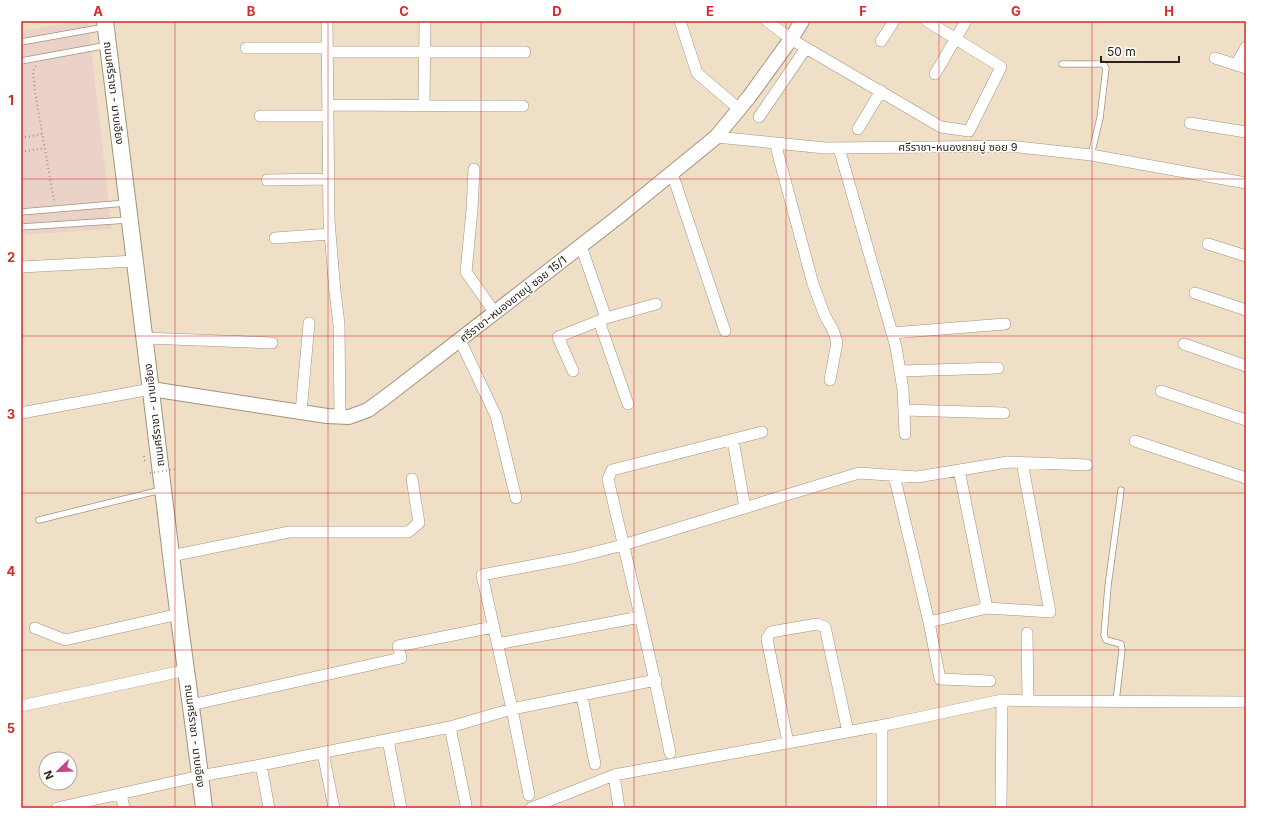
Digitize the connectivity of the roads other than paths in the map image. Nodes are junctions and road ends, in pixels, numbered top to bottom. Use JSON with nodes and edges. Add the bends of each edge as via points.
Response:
{"nodes":[{"id":1,"x":327,"y":21,"type":"edge"},
{"id":2,"x":425,"y":21,"type":"edge"},
{"id":3,"x":680,"y":21,"type":"edge"},
{"id":4,"x":767,"y":21,"type":"edge"},
{"id":5,"x":802,"y":21,"type":"edge"},
{"id":6,"x":894,"y":21,"type":"edge"},
{"id":7,"x":928,"y":21,"type":"edge"},
{"id":8,"x":966,"y":21,"type":"edge"},
{"id":9,"x":105,"y":24,"type":"edge"},
{"id":10,"x":956,"y":38,"type":"junction"},
{"id":11,"x":791,"y":39,"type":"junction"},
{"id":12,"x":881,"y":41,"type":"dead end"},
{"id":13,"x":21,"y":42,"type":"edge"},
{"id":14,"x":108,"y":45,"type":"junction"},
{"id":15,"x":1246,"y":47,"type":"edge"},
{"id":16,"x":246,"y":48,"type":"dead end"},
{"id":17,"x":806,"y":48,"type":"junction"},
{"id":18,"x":327,"y":50,"type":"junction"},
{"id":19,"x":424,"y":51,"type":"junction"},
{"id":20,"x":525,"y":52,"type":"dead end"},
{"id":21,"x":1215,"y":58,"type":"dead end"},
{"id":22,"x":21,"y":60,"type":"edge"},
{"id":23,"x":1062,"y":64,"type":"dead end"},
{"id":24,"x":1241,"y":66,"type":"edge"},
{"id":25,"x":935,"y":74,"type":"dead end"},
{"id":26,"x":881,"y":91,"type":"junction"},
{"id":27,"x":424,"y":105,"type":"junction"},
{"id":28,"x":523,"y":106,"type":"dead end"},
{"id":29,"x":739,"y":109,"type":"junction"},
{"id":30,"x":328,"y":111,"type":"junction"},
{"id":31,"x":260,"y":116,"type":"dead end"},
{"id":32,"x":759,"y":117,"type":"dead end"},
{"id":33,"x":1190,"y":123,"type":"dead end"},
{"id":34,"x":858,"y":128,"type":"dead end"},
{"id":35,"x":1246,"y":132,"type":"edge"},
{"id":36,"x":716,"y":137,"type":"junction"},
{"id":37,"x":776,"y":143,"type":"junction"},
{"id":38,"x":839,"y":148,"type":"junction"},
{"id":39,"x":1091,"y":155,"type":"junction"},
{"id":40,"x":474,"y":169,"type":"dead end"},
{"id":41,"x":672,"y":173,"type":"junction"},
{"id":42,"x":329,"y":179,"type":"junction"},
{"id":43,"x":267,"y":180,"type":"dead end"},
{"id":44,"x":1246,"y":183,"type":"edge"},
{"id":45,"x":128,"y":203,"type":"junction"},
{"id":46,"x":21,"y":212,"type":"edge"},
{"id":47,"x":130,"y":220,"type":"junction"},
{"id":48,"x":21,"y":227,"type":"edge"},
{"id":49,"x":330,"y":234,"type":"junction"},
{"id":50,"x":275,"y":238,"type":"dead end"},
{"id":51,"x":1208,"y":244,"type":"dead end"},
{"id":52,"x":581,"y":246,"type":"junction"},
{"id":53,"x":1246,"y":256,"type":"edge"},
{"id":54,"x":135,"y":261,"type":"junction"},
{"id":55,"x":21,"y":267,"type":"edge"},
{"id":56,"x":1195,"y":293,"type":"dead end"},
{"id":57,"x":656,"y":304,"type":"dead end"},
{"id":58,"x":1246,"y":310,"type":"edge"},
{"id":59,"x":495,"y":313,"type":"junction"},
{"id":60,"x":602,"y":320,"type":"junction"},
{"id":61,"x":309,"y":323,"type":"dead end"},
{"id":62,"x":1005,"y":324,"type":"dead end"},
{"id":63,"x":725,"y":331,"type":"dead end"},
{"id":64,"x":892,"y":333,"type":"junction"},
{"id":65,"x":145,"y":338,"type":"junction"},
{"id":66,"x":460,"y":340,"type":"junction"},
{"id":67,"x":272,"y":343,"type":"dead end"},
{"id":68,"x":1184,"y":344,"type":"dead end"},
{"id":69,"x":1246,"y":366,"type":"edge"},
{"id":70,"x":998,"y":368,"type":"dead end"},
{"id":71,"x":573,"y":371,"type":"dead end"},
{"id":72,"x":900,"y":371,"type":"junction"},
{"id":73,"x":830,"y":380,"type":"dead end"},
{"id":74,"x":151,"y":389,"type":"junction"},
{"id":75,"x":1161,"y":391,"type":"dead end"},
{"id":76,"x":628,"y":404,"type":"dead end"},
{"id":77,"x":904,"y":410,"type":"junction"},
{"id":78,"x":301,"y":412,"type":"junction"},
{"id":79,"x":21,"y":413,"type":"edge"},
{"id":80,"x":1004,"y":413,"type":"dead end"},
{"id":81,"x":340,"y":417,"type":"junction"},
{"id":82,"x":1246,"y":420,"type":"edge"},
{"id":83,"x":762,"y":432,"type":"dead end"},
{"id":84,"x":905,"y":434,"type":"dead end"},
{"id":85,"x":733,"y":440,"type":"junction"},
{"id":86,"x":1135,"y":441,"type":"dead end"},
{"id":87,"x":1022,"y":462,"type":"junction"},
{"id":88,"x":1087,"y":465,"type":"dead end"},
{"id":89,"x":959,"y":470,"type":"junction"},
{"id":90,"x":894,"y":475,"type":"junction"},
{"id":91,"x":1246,"y":478,"type":"edge"},
{"id":92,"x":412,"y":479,"type":"dead end"},
{"id":93,"x":163,"y":490,"type":"junction"},
{"id":94,"x":1121,"y":490,"type":"dead end"},
{"id":95,"x":516,"y":498,"type":"dead end"},
{"id":96,"x":745,"y":508,"type":"junction"},
{"id":97,"x":39,"y":520,"type":"dead end"},
{"id":98,"x":623,"y":545,"type":"junction"},
{"id":99,"x":171,"y":556,"type":"junction"},
{"id":100,"x":986,"y":608,"type":"junction"},
{"id":101,"x":179,"y":614,"type":"junction"},
{"id":102,"x":640,"y":617,"type":"junction"},
{"id":103,"x":929,"y":622,"type":"junction"},
{"id":104,"x":493,"y":627,"type":"junction"},
{"id":105,"x":35,"y":628,"type":"dead end"},
{"id":106,"x":1027,"y":633,"type":"dead end"},
{"id":107,"x":497,"y":644,"type":"junction"},
{"id":108,"x":187,"y":670,"type":"junction"},
{"id":109,"x":656,"y":680,"type":"junction"},
{"id":110,"x":990,"y":681,"type":"dead end"},
{"id":111,"x":582,"y":696,"type":"junction"},
{"id":112,"x":1002,"y":700,"type":"junction"},
{"id":113,"x":1028,"y":701,"type":"junction"},
{"id":114,"x":1116,"y":702,"type":"junction"},
{"id":115,"x":1246,"y":702,"type":"edge"},
{"id":116,"x":191,"y":705,"type":"junction"},
{"id":117,"x":21,"y":706,"type":"edge"},
{"id":118,"x":512,"y":709,"type":"junction"},
{"id":119,"x":882,"y":726,"type":"junction"},
{"id":120,"x":450,"y":727,"type":"junction"},
{"id":121,"x":848,"y":732,"type":"junction"},
{"id":122,"x":388,"y":740,"type":"junction"},
{"id":123,"x":788,"y":743,"type":"junction"},
{"id":124,"x":323,"y":753,"type":"junction"},
{"id":125,"x":670,"y":753,"type":"dead end"},
{"id":126,"x":595,"y":764,"type":"dead end"},
{"id":127,"x":261,"y":765,"type":"junction"},
{"id":128,"x":614,"y":775,"type":"junction"},
{"id":129,"x":200,"y":776,"type":"junction"},
{"id":130,"x":121,"y":794,"type":"junction"},
{"id":131,"x":529,"y":795,"type":"dead end"},
{"id":132,"x":466,"y":805,"type":"dead end"},
{"id":133,"x":57,"y":808,"type":"edge"},
{"id":134,"x":124,"y":808,"type":"edge"},
{"id":135,"x":204,"y":808,"type":"edge"},
{"id":136,"x":269,"y":808,"type":"edge"},
{"id":137,"x":334,"y":808,"type":"edge"},
{"id":138,"x":401,"y":808,"type":"edge"},
{"id":139,"x":531,"y":808,"type":"edge"},
{"id":140,"x":619,"y":808,"type":"edge"},
{"id":141,"x":882,"y":808,"type":"edge"},
{"id":142,"x":1001,"y":808,"type":"edge"}],
"edges":[{"from":1,"to":18,"type":"street"},
{"from":2,"to":19,"type":"street"},
{"from":3,"to":29,"type":"street","via":[[697,73]]},
{"from":4,"to":11,"type":"street"},
{"from":5,"to":11,"type":"street","name":"ศรีราชา-หนองยายบู่ ซอย 15/1"},
{"from":6,"to":12,"type":"street"},
{"from":7,"to":10,"type":"street"},
{"from":8,"to":10,"type":"street"},
{"from":9,"to":13,"type":"lane"},
{"from":9,"to":14,"type":"main road","name":"ถนนศรีราชา - มาบเอียง"},
{"from":10,"to":25,"type":"street"},
{"from":10,"to":26,"type":"street","via":[[1001,67],[969,131],[941,127]]},
{"from":11,"to":17,"type":"street"},
{"from":11,"to":29,"type":"street","name":"ศรีราชา-หนองยายบู่ ซอย 15/1"},
{"from":14,"to":22,"type":"lane"},
{"from":14,"to":45,"type":"main road","name":"ถนนศรีราชา - มาบเอียง"},
{"from":15,"to":24,"type":"street"},
{"from":16,"to":18,"type":"street"},
{"from":17,"to":26,"type":"street"},
{"from":17,"to":32,"type":"street"},
{"from":18,"to":19,"type":"street"},
{"from":18,"to":30,"type":"street"},
{"from":19,"to":20,"type":"street"},
{"from":19,"to":27,"type":"street"},
{"from":21,"to":24,"type":"street"},
{"from":23,"to":39,"type":"lane","via":[[1103,64],[1106,68],[1100,118]]},
{"from":26,"to":34,"type":"street"},
{"from":27,"to":28,"type":"street"},
{"from":27,"to":30,"type":"street"},
{"from":29,"to":36,"type":"street","name":"ศรีราชา-หนองยายบู่ ซอย 15/1"},
{"from":30,"to":31,"type":"street"},
{"from":30,"to":42,"type":"street"},
{"from":33,"to":35,"type":"street"},
{"from":36,"to":37,"type":"street","name":"ศรีราชา-หนองยายบู่ ซอย 9"},
{"from":36,"to":41,"type":"street","name":"ศรีราชา-หนองยายบู่ ซอย 15/1"},
{"from":37,"to":38,"type":"street","name":"ศรีราชา-หนองยายบู่ ซอย 9"},
{"from":37,"to":73,"type":"street","via":[[813,284],[837,342]]},
{"from":38,"to":39,"type":"street","name":"ศรีราชา-หนองยายบู่ ซอย 9","via":[[1010,146]]},
{"from":38,"to":64,"type":"street"},
{"from":39,"to":44,"type":"street","name":"ศรีราชา-หนองยายบู่ ซอย 9"},
{"from":40,"to":59,"type":"street","via":[[466,272]]},
{"from":41,"to":52,"type":"street","name":"ศรีราชา-หนองยายบู่ ซอย 15/1"},
{"from":41,"to":63,"type":"street"},
{"from":42,"to":43,"type":"street"},
{"from":42,"to":49,"type":"street"},
{"from":45,"to":46,"type":"lane"},
{"from":45,"to":47,"type":"main road","name":"ถนนศรีราชา - มาบเอียง"},
{"from":47,"to":48,"type":"lane"},
{"from":47,"to":54,"type":"main road","name":"ถนนศรีราชา - มาบเอียง"},
{"from":49,"to":50,"type":"street"},
{"from":49,"to":81,"type":"street","via":[[339,324]]},
{"from":51,"to":53,"type":"street"},
{"from":52,"to":59,"type":"street","name":"ศรีราชา-หนองยายบู่ ซอย 15/1"},
{"from":52,"to":60,"type":"street"},
{"from":54,"to":55,"type":"street"},
{"from":54,"to":65,"type":"main road","name":"ถนนศรีราชา - มาบเอียง"},
{"from":56,"to":58,"type":"street"},
{"from":57,"to":60,"type":"street"},
{"from":59,"to":66,"type":"street","name":"ศรีราชา-หนองยายบู่ ซอย 15/1"},
{"from":60,"to":71,"type":"street","via":[[558,337]]},
{"from":60,"to":76,"type":"street"},
{"from":61,"to":78,"type":"street"},
{"from":62,"to":64,"type":"street"},
{"from":64,"to":72,"type":"street"},
{"from":65,"to":67,"type":"street"},
{"from":65,"to":74,"type":"main road","name":"ถนนศรีราชา - มาบเอียง"},
{"from":66,"to":81,"type":"street","name":"ศรีราชา-หนองยายบู่ ซอย 15/1","via":[[368,410],[349,417]]},
{"from":66,"to":95,"type":"street","via":[[496,416]]},
{"from":68,"to":69,"type":"street"},
{"from":70,"to":72,"type":"street"},
{"from":72,"to":77,"type":"street"},
{"from":74,"to":78,"type":"street","name":"ศรีราชา-หนองยายบู่ ซอย 15/1"},
{"from":74,"to":79,"type":"street"},
{"from":74,"to":93,"type":"main road","name":"ถนนศรีราชา - มาบเอียง"},
{"from":75,"to":82,"type":"street"},
{"from":77,"to":80,"type":"street"},
{"from":77,"to":84,"type":"street"},
{"from":78,"to":81,"type":"street","name":"ศรีราชา-หนองยายบู่ ซอย 15/1"},
{"from":83,"to":85,"type":"street"},
{"from":85,"to":96,"type":"street"},
{"from":85,"to":98,"type":"street","via":[[612,470],[608,479]]},
{"from":86,"to":91,"type":"street"},
{"from":87,"to":88,"type":"street"},
{"from":87,"to":89,"type":"street"},
{"from":87,"to":100,"type":"street","via":[[1050,612]]},
{"from":89,"to":90,"type":"street","via":[[917,477]]},
{"from":89,"to":100,"type":"street"},
{"from":90,"to":96,"type":"street","via":[[859,473]]},
{"from":90,"to":103,"type":"street"},
{"from":92,"to":99,"type":"street","via":[[419,523],[408,532],[289,532]]},
{"from":93,"to":97,"type":"lane"},
{"from":93,"to":99,"type":"main road","name":"ถนนศรีราชา - มาบเอียง"},
{"from":94,"to":114,"type":"lane","via":[[1104,635],[1106,640],[1121,644]]},
{"from":96,"to":98,"type":"street"},
{"from":98,"to":102,"type":"street"},
{"from":98,"to":104,"type":"street","via":[[572,558],[482,575]]},
{"from":99,"to":101,"type":"main road","name":"ถนนศรีราชา - มาบเอียง"},
{"from":100,"to":103,"type":"street"},
{"from":101,"to":105,"type":"street","via":[[65,640]]},
{"from":101,"to":108,"type":"main road","name":"ถนนศรีราชา - มาบเอียง"},
{"from":102,"to":107,"type":"street"},
{"from":102,"to":109,"type":"street"},
{"from":103,"to":110,"type":"street","via":[[940,679]]},
{"from":104,"to":107,"type":"street"},
{"from":104,"to":116,"type":"street","via":[[398,646],[401,658]]},
{"from":106,"to":113,"type":"street"},
{"from":107,"to":118,"type":"street"},
{"from":108,"to":116,"type":"main road","name":"ถนนศรีราชา - มาบเอียง"},
{"from":108,"to":117,"type":"street"},
{"from":109,"to":111,"type":"street"},
{"from":109,"to":125,"type":"street"},
{"from":111,"to":118,"type":"street"},
{"from":111,"to":126,"type":"street"},
{"from":112,"to":113,"type":"street"},
{"from":112,"to":119,"type":"street"},
{"from":112,"to":142,"type":"street"},
{"from":113,"to":114,"type":"street"},
{"from":114,"to":115,"type":"street"},
{"from":116,"to":129,"type":"main road","name":"ถนนศรีราชา - มาบเอียง"},
{"from":118,"to":120,"type":"street"},
{"from":118,"to":131,"type":"street"},
{"from":119,"to":121,"type":"street"},
{"from":119,"to":141,"type":"street"},
{"from":120,"to":122,"type":"street"},
{"from":120,"to":132,"type":"street"},
{"from":121,"to":123,"type":"street"},
{"from":121,"to":123,"type":"street","via":[[825,627],[817,624],[771,632],[767,639]]},
{"from":122,"to":124,"type":"street"},
{"from":122,"to":138,"type":"street"},
{"from":123,"to":128,"type":"street"},
{"from":124,"to":127,"type":"street"},
{"from":124,"to":137,"type":"street"},
{"from":127,"to":129,"type":"street"},
{"from":127,"to":136,"type":"street"},
{"from":128,"to":139,"type":"street"},
{"from":128,"to":140,"type":"street"},
{"from":129,"to":130,"type":"street"},
{"from":129,"to":135,"type":"main road","name":"ถนนศรีราชา - มาบเอียง"},
{"from":130,"to":133,"type":"street"},
{"from":130,"to":134,"type":"street"}]}
